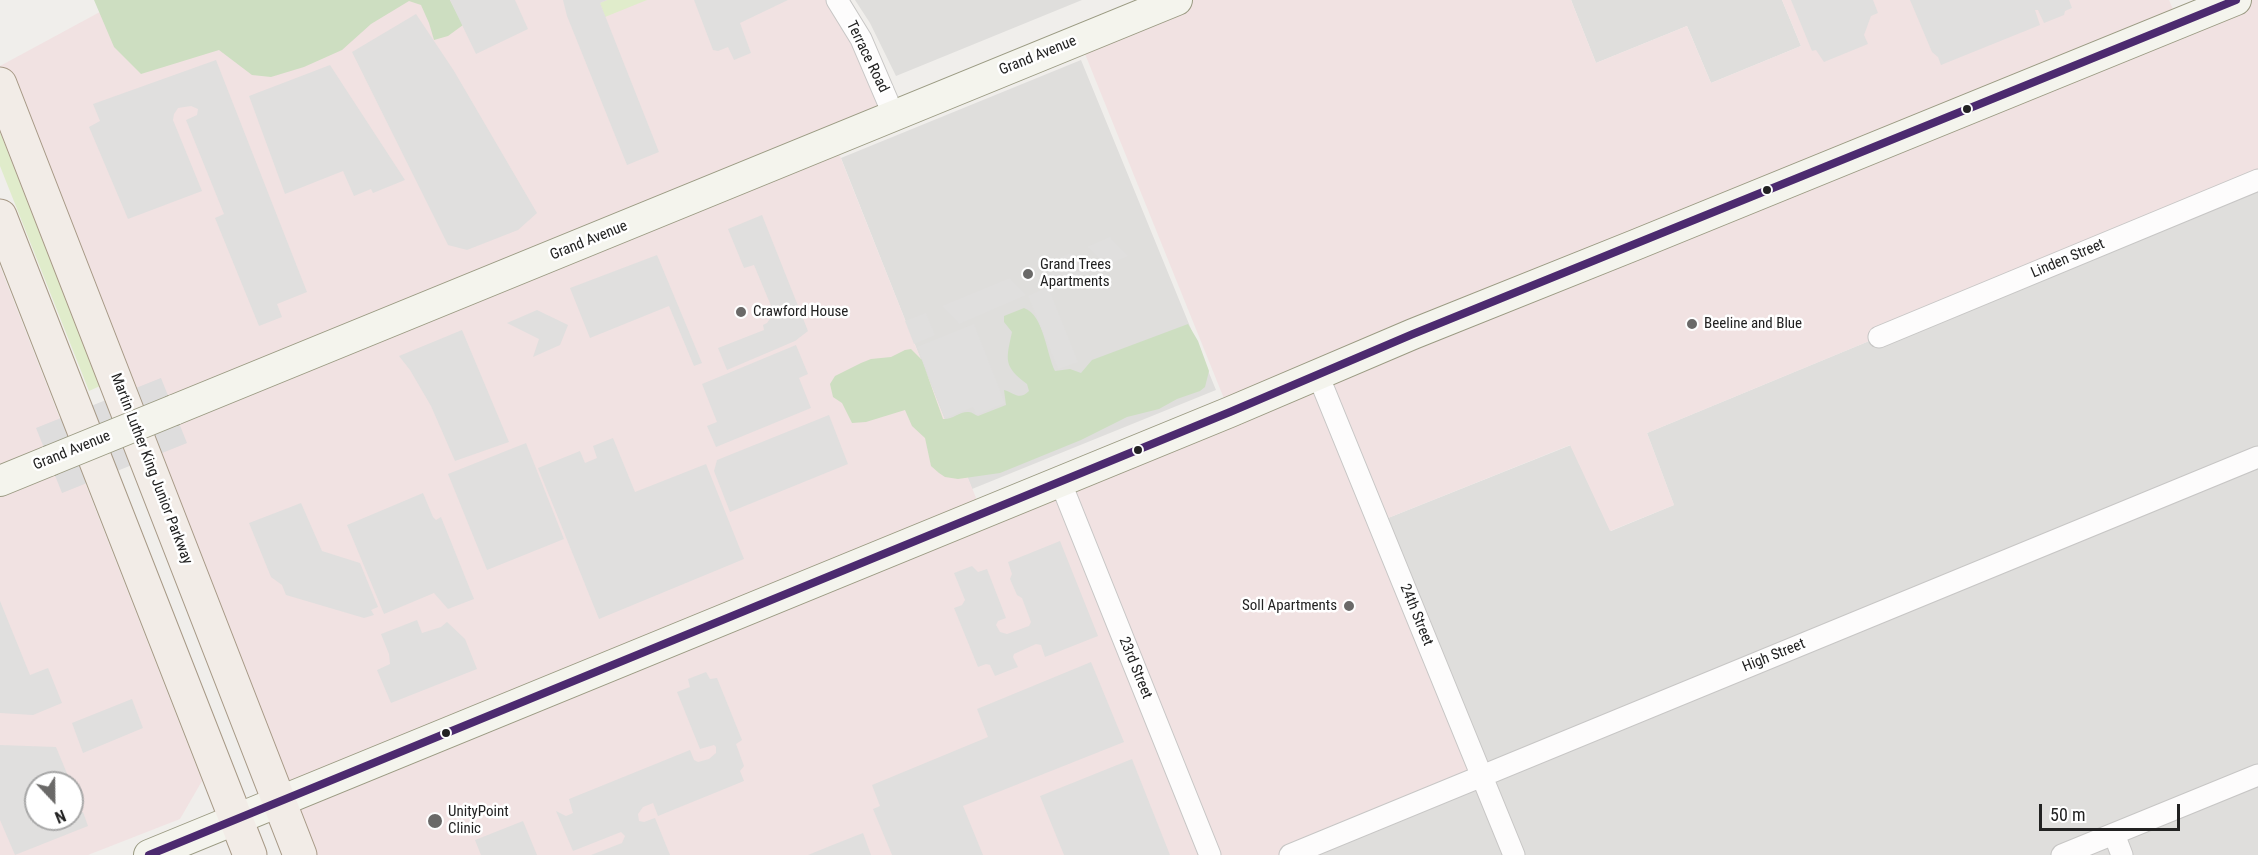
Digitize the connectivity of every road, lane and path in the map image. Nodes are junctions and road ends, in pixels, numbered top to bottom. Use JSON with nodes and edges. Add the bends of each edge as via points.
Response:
{"nodes":[{"id":1,"x":837,"y":0,"type":"edge"},
{"id":2,"x":1177,"y":0,"type":"edge"},
{"id":3,"x":2236,"y":0,"type":"edge"},
{"id":4,"x":0,"y":84,"type":"edge"},
{"id":5,"x":894,"y":116,"type":"junction"},
{"id":6,"x":2258,"y":180,"type":"edge"},
{"id":7,"x":0,"y":216,"type":"edge"},
{"id":8,"x":1879,"y":337,"type":"dead end"},
{"id":9,"x":1318,"y":375,"type":"junction"},
{"id":10,"x":2258,"y":457,"type":"edge"},
{"id":11,"x":0,"y":481,"type":"edge"},
{"id":12,"x":1060,"y":481,"type":"junction"},
{"id":13,"x":2258,"y":775,"type":"edge"},
{"id":14,"x":1481,"y":776,"type":"junction"},
{"id":15,"x":279,"y":802,"type":"junction"},
{"id":16,"x":236,"y":820,"type":"junction"},
{"id":17,"x":2114,"y":834,"type":"junction"},
{"id":18,"x":149,"y":855,"type":"edge"},
{"id":19,"x":250,"y":855,"type":"edge"},
{"id":20,"x":300,"y":855,"type":"edge"},
{"id":21,"x":1210,"y":855,"type":"edge"},
{"id":22,"x":1290,"y":855,"type":"edge"},
{"id":23,"x":1514,"y":855,"type":"edge"},
{"id":24,"x":2062,"y":855,"type":"edge"},
{"id":25,"x":2122,"y":855,"type":"edge"}],
"edges":[{"from":1,"to":5,"type":"street","name":"Terrace Road","via":[[861,39]]},
{"from":2,"to":5,"type":"main road","name":"Grand Avenue"},
{"from":3,"to":9,"type":"main road"},
{"from":4,"to":15,"type":"main road","name":"Martin Luther King Junior Parkway"},
{"from":5,"to":11,"type":"main road","name":"Grand Avenue","bridge":true},
{"from":6,"to":8,"type":"street","name":"Linden Street"},
{"from":7,"to":16,"type":"main road"},
{"from":9,"to":12,"type":"main road"},
{"from":9,"to":14,"type":"street","name":"24th Street"},
{"from":10,"to":14,"type":"street","name":"High Street"},
{"from":12,"to":15,"type":"main road"},
{"from":12,"to":21,"type":"street","name":"23rd Street"},
{"from":13,"to":17,"type":"street"},
{"from":14,"to":22,"type":"street","name":"High Street"},
{"from":14,"to":23,"type":"street","name":"24th Street"},
{"from":15,"to":16,"type":"main road"},
{"from":15,"to":20,"type":"main road","name":"Martin Luther King Junior Parkway"},
{"from":16,"to":18,"type":"main road"},
{"from":16,"to":19,"type":"main road"},
{"from":17,"to":24,"type":"street"},
{"from":17,"to":25,"type":"street"}]}
